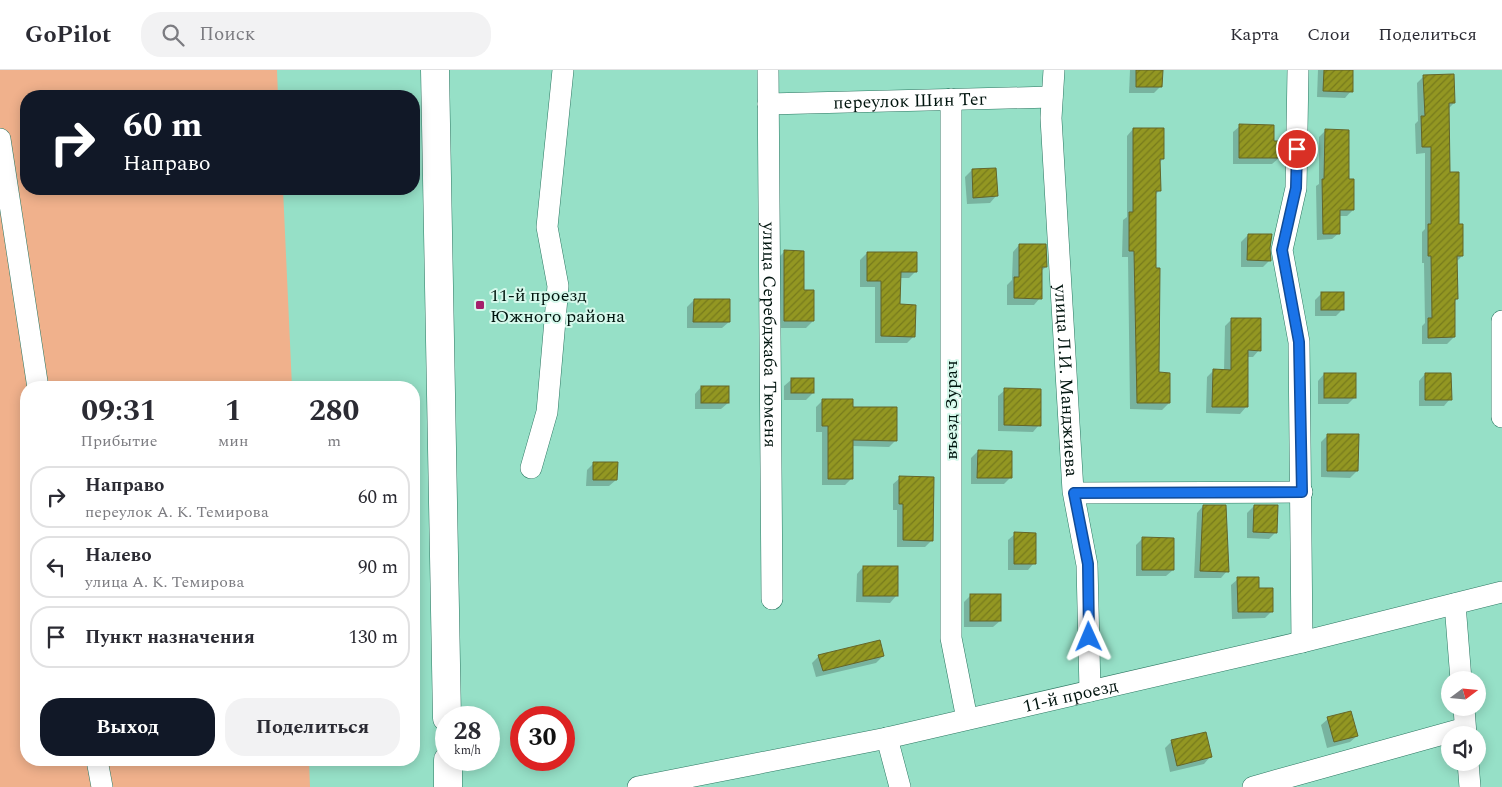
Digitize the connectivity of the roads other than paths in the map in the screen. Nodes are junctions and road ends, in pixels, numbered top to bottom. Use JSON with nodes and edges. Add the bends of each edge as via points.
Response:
{"nodes":[{"id":1,"x":435,"y":70,"type":"edge"},
{"id":2,"x":563,"y":70,"type":"edge"},
{"id":3,"x":768,"y":70,"type":"edge"},
{"id":4,"x":1054,"y":70,"type":"edge"},
{"id":5,"x":1298,"y":70,"type":"edge"},
{"id":6,"x":1052,"y":96,"type":"junction"},
{"id":7,"x":951,"y":99,"type":"junction"},
{"id":8,"x":768,"y":104,"type":"junction"},
{"id":9,"x":0,"y":139,"type":"edge"},
{"id":10,"x":1502,"y":321,"type":"edge"},
{"id":11,"x":37,"y":381,"type":"edge"},
{"id":12,"x":1502,"y":417,"type":"edge"},
{"id":13,"x":531,"y":468,"type":"dead end"},
{"id":14,"x":1302,"y":492,"type":"junction"},
{"id":15,"x":1074,"y":493,"type":"junction"},
{"id":16,"x":1502,"y":592,"type":"edge"},
{"id":17,"x":772,"y":599,"type":"dead end"},
{"id":18,"x":1455,"y":604,"type":"junction"},
{"id":19,"x":1302,"y":642,"type":"junction"},
{"id":20,"x":1460,"y":671,"type":"edge"},
{"id":21,"x":1090,"y":691,"type":"junction"},
{"id":22,"x":447,"y":706,"type":"edge"},
{"id":23,"x":967,"y":720,"type":"junction"},
{"id":24,"x":1465,"y":724,"type":"edge"},
{"id":25,"x":886,"y":738,"type":"junction"},
{"id":26,"x":98,"y":766,"type":"edge"},
{"id":27,"x":448,"y":771,"type":"edge"},
{"id":28,"x":1469,"y":771,"type":"edge"},
{"id":29,"x":102,"y":787,"type":"edge"},
{"id":30,"x":448,"y":787,"type":"edge"},
{"id":31,"x":638,"y":787,"type":"edge"},
{"id":32,"x":900,"y":787,"type":"edge"},
{"id":33,"x":1253,"y":787,"type":"edge"},
{"id":34,"x":1470,"y":787,"type":"edge"}],
"edges":[{"from":1,"to":22,"type":"highway"},
{"from":2,"to":13,"type":"street","via":[[547,227],[558,286],[547,412]]},
{"from":3,"to":8,"type":"street","name":"улица Серебджаба Тюменя"},
{"from":4,"to":6,"type":"street","name":"улица Л.И. Манджиева"},
{"from":5,"to":14,"type":"street","via":[[1296,188],[1282,250],[1299,342]]},
{"from":6,"to":7,"type":"street","name":"переулок Шин Тег"},
{"from":6,"to":15,"type":"street","name":"улица Л.И. Манджиева","via":[[1050,118]]},
{"from":7,"to":8,"type":"street","name":"переулок Шин Тег"},
{"from":7,"to":23,"type":"street","name":"въезд Зурач","via":[[951,638]]},
{"from":8,"to":17,"type":"street","name":"улица Серебджаба Тюменя"},
{"from":9,"to":11,"type":"street"},
{"from":10,"to":12,"type":"street"},
{"from":14,"to":15,"type":"street"},
{"from":14,"to":19,"type":"street"},
{"from":15,"to":21,"type":"street","name":"улица Л.И. Манджиева","via":[[1088,564]]},
{"from":16,"to":18,"type":"street","name":"11-й проезд"},
{"from":18,"to":19,"type":"street","name":"11-й проезд"},
{"from":18,"to":20,"type":"street"},
{"from":19,"to":21,"type":"street","name":"11-й проезд"},
{"from":21,"to":23,"type":"street","name":"11-й проезд"},
{"from":23,"to":25,"type":"street","name":"11-й проезд"},
{"from":24,"to":33,"type":"street"},
{"from":25,"to":31,"type":"street","name":"11-й проезд"},
{"from":25,"to":32,"type":"street"},
{"from":26,"to":29,"type":"street"},
{"from":27,"to":30,"type":"highway"},
{"from":28,"to":34,"type":"street"}]}
